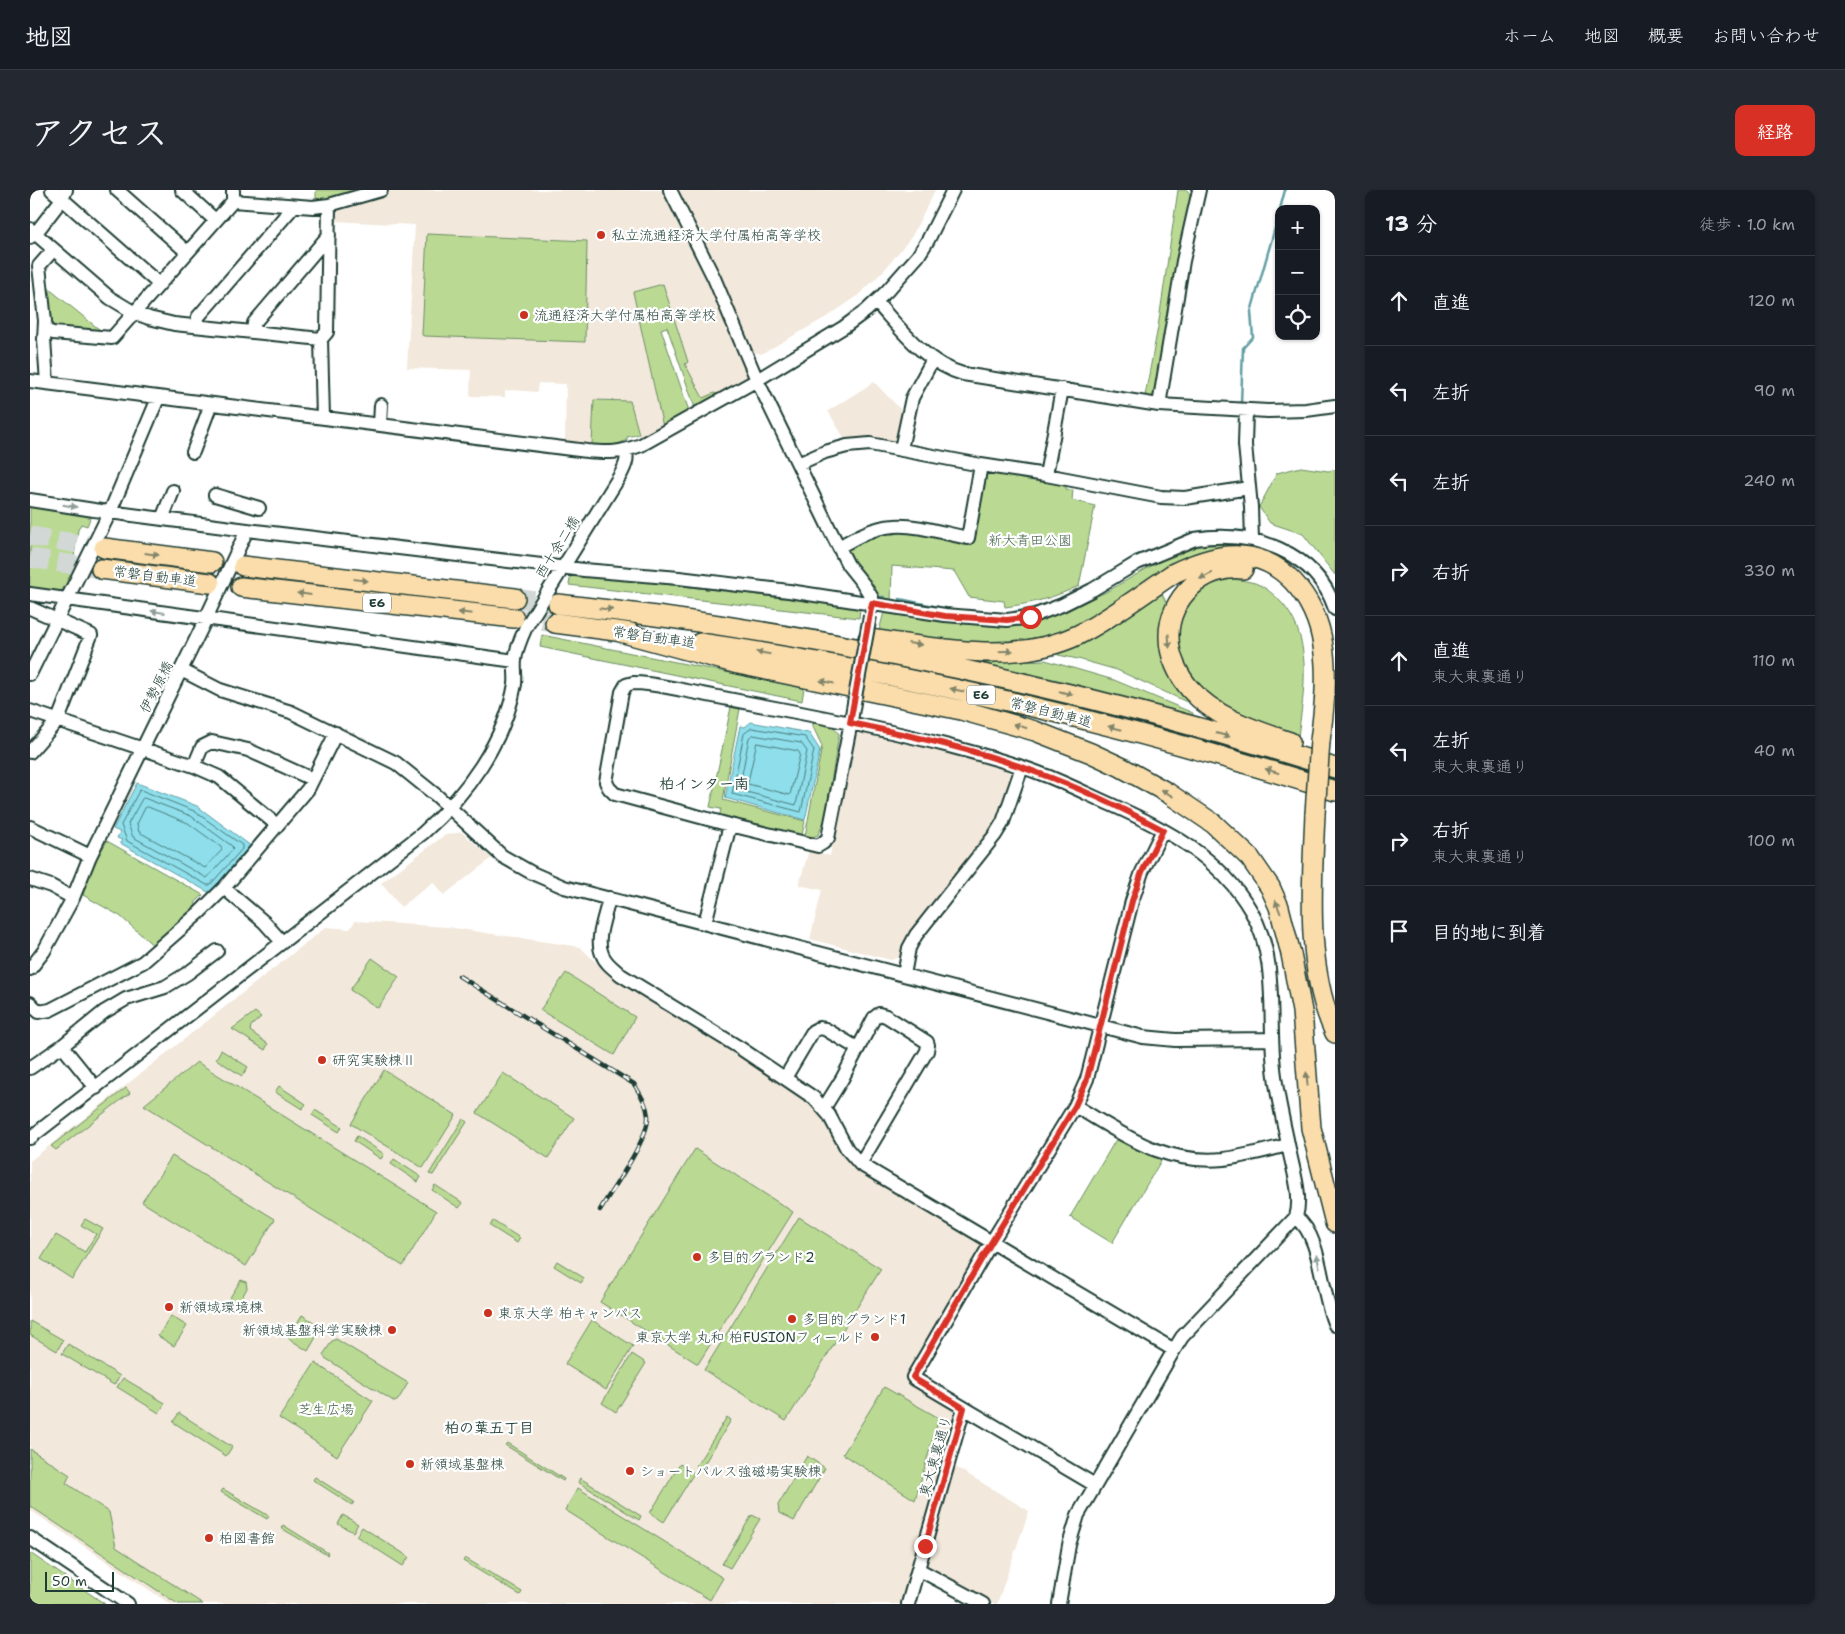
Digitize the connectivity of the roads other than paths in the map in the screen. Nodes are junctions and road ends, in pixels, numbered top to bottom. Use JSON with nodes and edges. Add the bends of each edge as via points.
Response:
{"nodes":[{"id":1,"x":117,"y":190,"type":"edge"},
{"id":2,"x":182,"y":190,"type":"edge"},
{"id":3,"x":381,"y":190,"type":"edge"},
{"id":4,"x":670,"y":190,"type":"edge"},
{"id":5,"x":953,"y":190,"type":"edge"},
{"id":6,"x":1199,"y":190,"type":"edge"},
{"id":7,"x":60,"y":193,"type":"edge"},
{"id":8,"x":233,"y":196,"type":"edge"},
{"id":9,"x":329,"y":205,"type":"junction"},
{"id":10,"x":294,"y":206,"type":"junction"},
{"id":11,"x":215,"y":220,"type":"junction"},
{"id":12,"x":32,"y":233,"type":"edge"},
{"id":13,"x":329,"y":236,"type":"junction"},
{"id":14,"x":53,"y":250,"type":"junction"},
{"id":15,"x":187,"y":252,"type":"junction"},
{"id":16,"x":159,"y":284,"type":"junction"},
{"id":17,"x":876,"y":302,"type":"junction"},
{"id":18,"x":135,"y":313,"type":"junction"},
{"id":19,"x":196,"y":325,"type":"junction"},
{"id":20,"x":45,"y":330,"type":"junction"},
{"id":21,"x":253,"y":331,"type":"junction"},
{"id":22,"x":321,"y":338,"type":"junction"},
{"id":23,"x":933,"y":359,"type":"junction"},
{"id":24,"x":758,"y":380,"type":"junction"},
{"id":25,"x":30,"y":381,"type":"edge"},
{"id":26,"x":47,"y":383,"type":"junction"},
{"id":27,"x":1062,"y":389,"type":"junction"},
{"id":28,"x":157,"y":398,"type":"junction"},
{"id":29,"x":210,"y":405,"type":"junction"},
{"id":30,"x":381,"y":405,"type":"dead end"},
{"id":31,"x":1159,"y":405,"type":"junction"},
{"id":32,"x":1335,"y":406,"type":"edge"},
{"id":33,"x":1246,"y":411,"type":"junction"},
{"id":34,"x":322,"y":418,"type":"junction"},
{"id":35,"x":380,"y":426,"type":"junction"},
{"id":36,"x":901,"y":449,"type":"junction"},
{"id":37,"x":626,"y":451,"type":"junction"},
{"id":38,"x":193,"y":452,"type":"dead end"},
{"id":39,"x":798,"y":464,"type":"junction"},
{"id":40,"x":981,"y":465,"type":"junction"},
{"id":41,"x":1046,"y":476,"type":"junction"},
{"id":42,"x":1249,"y":488,"type":"junction"},
{"id":43,"x":173,"y":492,"type":"dead end"},
{"id":44,"x":214,"y":495,"type":"dead end"},
{"id":45,"x":30,"y":500,"type":"edge"},
{"id":46,"x":259,"y":508,"type":"dead end"},
{"id":47,"x":110,"y":512,"type":"junction"},
{"id":48,"x":162,"y":519,"type":"junction"},
{"id":49,"x":247,"y":530,"type":"junction"},
{"id":50,"x":1252,"y":540,"type":"junction"},
{"id":51,"x":839,"y":547,"type":"junction"},
{"id":52,"x":104,"y":548,"type":"tunnel mouth"},
{"id":53,"x":212,"y":562,"type":"dead end"},
{"id":54,"x":243,"y":566,"type":"dead end"},
{"id":55,"x":564,"y":567,"type":"junction"},
{"id":56,"x":101,"y":569,"type":"tunnel mouth"},
{"id":57,"x":210,"y":583,"type":"dead end"},
{"id":58,"x":241,"y":587,"type":"dead end"},
{"id":59,"x":30,"y":594,"type":"edge"},
{"id":60,"x":515,"y":598,"type":"tunnel mouth"},
{"id":61,"x":66,"y":600,"type":"junction"},
{"id":62,"x":872,"y":603,"type":"junction"},
{"id":63,"x":558,"y":604,"type":"tunnel mouth"},
{"id":64,"x":30,"y":608,"type":"edge"},
{"id":65,"x":1335,"y":609,"type":"edge"},
{"id":66,"x":514,"y":618,"type":"tunnel mouth"},
{"id":67,"x":206,"y":619,"type":"junction"},
{"id":68,"x":56,"y":620,"type":"junction"},
{"id":69,"x":555,"y":623,"type":"tunnel mouth"},
{"id":70,"x":710,"y":623,"type":"junction"},
{"id":71,"x":620,"y":632,"type":"junction"},
{"id":72,"x":515,"y":661,"type":"junction"},
{"id":73,"x":181,"y":670,"type":"junction"},
{"id":74,"x":30,"y":674,"type":"edge"},
{"id":75,"x":30,"y":711,"type":"edge"},
{"id":76,"x":58,"y":720,"type":"junction"},
{"id":77,"x":850,"y":723,"type":"junction"},
{"id":78,"x":336,"y":733,"type":"junction"},
{"id":79,"x":1315,"y":739,"type":"junction"},
{"id":80,"x":142,"y":748,"type":"junction"},
{"id":81,"x":30,"y":752,"type":"edge"},
{"id":82,"x":1335,"y":758,"type":"edge"},
{"id":83,"x":194,"y":766,"type":"junction"},
{"id":84,"x":1022,"y":767,"type":"junction"},
{"id":85,"x":1335,"y":768,"type":"edge"},
{"id":86,"x":312,"y":779,"type":"junction"},
{"id":87,"x":1335,"y":790,"type":"edge"},
{"id":88,"x":449,"y":808,"type":"junction"},
{"id":89,"x":1309,"y":812,"type":"junction"},
{"id":90,"x":277,"y":825,"type":"junction"},
{"id":91,"x":730,"y":825,"type":"junction"},
{"id":92,"x":30,"y":827,"type":"edge"},
{"id":93,"x":1163,"y":830,"type":"junction"},
{"id":94,"x":90,"y":856,"type":"junction"},
{"id":95,"x":30,"y":879,"type":"edge"},
{"id":96,"x":224,"y":888,"type":"junction"},
{"id":97,"x":73,"y":898,"type":"junction"},
{"id":98,"x":609,"y":898,"type":"junction"},
{"id":99,"x":705,"y":923,"type":"junction"},
{"id":100,"x":282,"y":942,"type":"junction"},
{"id":101,"x":216,"y":951,"type":"dead end"},
{"id":102,"x":30,"y":969,"type":"edge"},
{"id":103,"x":904,"y":975,"type":"junction"},
{"id":104,"x":30,"y":1003,"type":"edge"},
{"id":105,"x":1302,"y":1012,"type":"junction"},
{"id":106,"x":1100,"y":1026,"type":"junction"},
{"id":107,"x":1335,"y":1033,"type":"edge"},
{"id":108,"x":1272,"y":1039,"type":"junction"},
{"id":109,"x":62,"y":1046,"type":"junction"},
{"id":110,"x":857,"y":1048,"type":"junction"},
{"id":111,"x":30,"y":1068,"type":"edge"},
{"id":112,"x":784,"y":1078,"type":"junction"},
{"id":113,"x":96,"y":1088,"type":"junction"},
{"id":114,"x":1075,"y":1106,"type":"junction"},
{"id":115,"x":824,"y":1108,"type":"junction"},
{"id":116,"x":30,"y":1138,"type":"edge"},
{"id":117,"x":1288,"y":1146,"type":"junction"},
{"id":118,"x":860,"y":1164,"type":"junction"},
{"id":119,"x":1296,"y":1217,"type":"junction"},
{"id":120,"x":1335,"y":1223,"type":"edge"},
{"id":121,"x":991,"y":1243,"type":"junction"},
{"id":122,"x":1335,"y":1325,"type":"edge"},
{"id":123,"x":1174,"y":1350,"type":"junction"},
{"id":124,"x":964,"y":1408,"type":"junction"},
{"id":125,"x":1095,"y":1485,"type":"junction"},
{"id":126,"x":30,"y":1538,"type":"edge"},
{"id":127,"x":918,"y":1569,"type":"junction"},
{"id":128,"x":128,"y":1604,"type":"edge"},
{"id":129,"x":908,"y":1604,"type":"edge"},
{"id":130,"x":983,"y":1604,"type":"edge"},
{"id":131,"x":1059,"y":1604,"type":"edge"}],
"edges":[{"from":1,"to":15,"type":"street"},
{"from":2,"to":11,"type":"street"},
{"from":3,"to":9,"type":"street"},
{"from":4,"to":24,"type":"street","via":[[714,278]]},
{"from":5,"to":17,"type":"street","via":[[918,256]]},
{"from":6,"to":31,"type":"street","via":[[1183,261]]},
{"from":7,"to":12,"type":"street"},
{"from":7,"to":16,"type":"street"},
{"from":8,"to":10,"type":"street"},
{"from":8,"to":11,"type":"street"},
{"from":9,"to":10,"type":"street"},
{"from":9,"to":13,"type":"street"},
{"from":10,"to":19,"type":"street","via":[[198,317]]},
{"from":11,"to":15,"type":"street"},
{"from":12,"to":14,"type":"street"},
{"from":13,"to":21,"type":"street","via":[[254,323]]},
{"from":13,"to":22,"type":"street","via":[[327,332]]},
{"from":14,"to":18,"type":"street","via":[[110,298]]},
{"from":14,"to":20,"type":"street","via":[[39,266]]},
{"from":15,"to":16,"type":"street"},
{"from":16,"to":18,"type":"street"},
{"from":17,"to":23,"type":"street"},
{"from":17,"to":24,"type":"street","via":[[844,327]]},
{"from":18,"to":19,"type":"street","via":[[174,324]]},
{"from":18,"to":20,"type":"street","via":[[112,338]]},
{"from":19,"to":21,"type":"street"},
{"from":20,"to":26,"type":"street"},
{"from":21,"to":22,"type":"street"},
{"from":22,"to":34,"type":"street"},
{"from":23,"to":27,"type":"street","via":[[963,374]]},
{"from":23,"to":36,"type":"street","via":[[912,398]]},
{"from":24,"to":37,"type":"street"},
{"from":24,"to":39,"type":"street"},
{"from":25,"to":26,"type":"street"},
{"from":26,"to":28,"type":"street"},
{"from":27,"to":31,"type":"street"},
{"from":27,"to":41,"type":"street"},
{"from":28,"to":29,"type":"street"},
{"from":28,"to":47,"type":"street"},
{"from":29,"to":34,"type":"street"},
{"from":29,"to":38,"type":"street"},
{"from":30,"to":35,"type":"street"},
{"from":31,"to":33,"type":"street"},
{"from":32,"to":33,"type":"street"},
{"from":33,"to":42,"type":"street"},
{"from":34,"to":35,"type":"street"},
{"from":35,"to":37,"type":"street","via":[[587,451]]},
{"from":36,"to":39,"type":"street","via":[[870,444],[848,446]]},
{"from":36,"to":40,"type":"street"},
{"from":37,"to":55,"type":"street","name":"西十余二橋","via":[[626,464],[621,474]]},
{"from":39,"to":51,"type":"street"},
{"from":40,"to":41,"type":"street"},
{"from":40,"to":51,"type":"street","via":[[968,538],[896,526],[884,527]]},
{"from":41,"to":42,"type":"street","via":[[1161,497],[1185,498]]},
{"from":42,"to":50,"type":"street"},
{"from":43,"to":48,"type":"street"},
{"from":44,"to":46,"type":"street"},
{"from":45,"to":47,"type":"street","one_way":true},
{"from":47,"to":48,"type":"street"},
{"from":47,"to":61,"type":"street"},
{"from":48,"to":49,"type":"street"},
{"from":49,"to":55,"type":"street"},
{"from":49,"to":67,"type":"street","name":"伊勢原橋"},
{"from":50,"to":62,"type":"street","via":[[1195,539],[1137,563],[1062,605],[1022,619],[945,616]]},
{"from":50,"to":65,"type":"street","via":[[1280,548],[1305,564],[1326,588]]},
{"from":51,"to":62,"type":"street","via":[[868,591]]},
{"from":52,"to":53,"type":"highway","name":"常磐自動車道","one_way":true},
{"from":54,"to":60,"type":"highway","number":"E6","one_way":true},
{"from":55,"to":62,"type":"street"},
{"from":55,"to":72,"type":"street","name":"西十余二橋","via":[[526,627]]},
{"from":56,"to":57,"type":"highway","name":"常磐自動車道"},
{"from":66,"to":58,"type":"highway","number":"E6","one_way":true},
{"from":59,"to":61,"type":"street"},
{"from":67,"to":61,"type":"street","one_way":true},
{"from":61,"to":68,"type":"street"},
{"from":62,"to":77,"type":"street","bridge":true},
{"from":63,"to":70,"type":"highway","name":"常磐自動車道","number":"E6","one_way":true},
{"from":64,"to":68,"type":"street"},
{"from":67,"to":72,"type":"street"},
{"from":67,"to":73,"type":"street","name":"伊勢原橋"},
{"from":68,"to":74,"type":"street"},
{"from":68,"to":76,"type":"street","via":[[91,634]]},
{"from":69,"to":71,"type":"highway","name":"常磐自動車道","number":"E6"},
{"from":70,"to":79,"type":"highway","one_way":true,"via":[[978,652],[1010,652],[1077,635],[1188,567],[1216,558],[1242,556],[1266,562],[1290,577],[1315,613],[1324,646],[1326,671]]},
{"from":70,"to":85,"type":"highway","name":"常磐自動車道","number":"E6","one_way":true,"via":[[855,647],[1074,695]]},
{"from":87,"to":71,"type":"highway","name":"常磐自動車道","number":"E6","one_way":true,"via":[[1145,735],[953,689],[738,649]]},
{"from":105,"to":71,"type":"highway","one_way":true,"via":[[1279,907],[1260,872],[1237,844],[1214,824],[1146,780],[1092,753],[999,720],[738,664]]},
{"from":72,"to":88,"type":"street","name":"西十余二橋","via":[[515,683],[494,743]]},
{"from":73,"to":78,"type":"street","via":[[220,690],[291,712]]},
{"from":73,"to":80,"type":"street","name":"伊勢原橋"},
{"from":75,"to":76,"type":"street"},
{"from":76,"to":80,"type":"street"},
{"from":76,"to":81,"type":"street"},
{"from":77,"to":84,"type":"street","via":[[974,752]]},
{"from":77,"to":91,"type":"street","via":[[828,838],[822,844],[806,844]]},
{"from":77,"to":91,"type":"street","via":[[642,683],[626,685],[622,692],[606,782],[608,788],[615,794]]},
{"from":78,"to":86,"type":"street"},
{"from":78,"to":88,"type":"street","via":[[396,763]]},
{"from":79,"to":82,"type":"highway","one_way":true,"via":[[1313,655],[1307,626],[1295,602],[1277,583],[1259,572],[1237,568],[1218,571],[1198,580],[1176,606],[1168,637],[1177,670],[1191,690],[1211,707],[1237,721]]},
{"from":79,"to":89,"type":"highway"},
{"from":80,"to":83,"type":"street"},
{"from":80,"to":94,"type":"street","name":"伊勢原橋"},
{"from":83,"to":86,"type":"street","via":[[202,747],[212,742],[248,750]]},
{"from":83,"to":90,"type":"street","via":[[219,777]]},
{"from":84,"to":93,"type":"street","via":[[1078,789]]},
{"from":84,"to":103,"type":"street","via":[[995,836],[916,935],[909,948]]},
{"from":86,"to":90,"type":"street","via":[[308,789]]},
{"from":88,"to":98,"type":"street","via":[[490,846],[524,869],[564,887]]},
{"from":88,"to":100,"type":"street","name":"西十余二橋","via":[[423,833]]},
{"from":89,"to":105,"type":"highway"},
{"from":89,"to":107,"type":"highway","via":[[1316,964],[1322,997]]},
{"from":90,"to":96,"type":"street"},
{"from":91,"to":99,"type":"street"},
{"from":92,"to":94,"type":"street"},
{"from":93,"to":106,"type":"street","via":[[1132,901]]},
{"from":93,"to":108,"type":"street","via":[[1190,846],[1220,871],[1252,912],[1264,943],[1269,972]]},
{"from":94,"to":97,"type":"street","name":"伊勢原橋"},
{"from":95,"to":97,"type":"street"},
{"from":96,"to":100,"type":"street"},
{"from":96,"to":104,"type":"street","via":[[143,962],[50,1010],[39,1012]]},
{"from":97,"to":102,"type":"street","name":"伊勢原橋","via":[[44,951]]},
{"from":98,"to":99,"type":"street"},
{"from":98,"to":112,"type":"street","via":[[600,946],[608,964]]},
{"from":99,"to":103,"type":"street"},
{"from":100,"to":113,"type":"street","name":"西十余二橋"},
{"from":101,"to":109,"type":"street","via":[[165,987],[126,999],[104,1012]]},
{"from":103,"to":106,"type":"street"},
{"from":120,"to":105,"type":"highway","one_way":true,"via":[[1311,1128]]},
{"from":106,"to":108,"type":"street","via":[[1143,1037],[1175,1040]]},
{"from":106,"to":114,"type":"street","via":[[1087,1079]]},
{"from":108,"to":117,"type":"street","via":[[1275,1079]]},
{"from":109,"to":111,"type":"street"},
{"from":109,"to":113,"type":"street"},
{"from":110,"to":112,"type":"street","via":[[819,1028],[813,1031]]},
{"from":110,"to":115,"type":"street"},
{"from":110,"to":118,"type":"street","via":[[879,1014],[928,1045]]},
{"from":112,"to":115,"type":"street"},
{"from":113,"to":116,"type":"street","name":"西十余二橋"},
{"from":114,"to":117,"type":"street","via":[[1146,1147],[1180,1158],[1226,1158]]},
{"from":114,"to":121,"type":"street"},
{"from":115,"to":118,"type":"street","via":[[847,1149]]},
{"from":117,"to":119,"type":"street","via":[[1297,1190],[1299,1208]]},
{"from":118,"to":121,"type":"street"},
{"from":122,"to":119,"type":"street","one_way":true,"via":[[1312,1237]]},
{"from":119,"to":123,"type":"street","via":[[1182,1337]]},
{"from":121,"to":123,"type":"street"},
{"from":121,"to":124,"type":"street","name":"東大東裏通り","via":[[913,1377]]},
{"from":123,"to":125,"type":"street"},
{"from":124,"to":125,"type":"street"},
{"from":124,"to":127,"type":"street","name":"東大東裏通り"},
{"from":125,"to":131,"type":"street","via":[[1073,1527]]},
{"from":126,"to":128,"type":"street"},
{"from":127,"to":129,"type":"street","name":"東大東裏通り"},
{"from":127,"to":130,"type":"street"}]}
